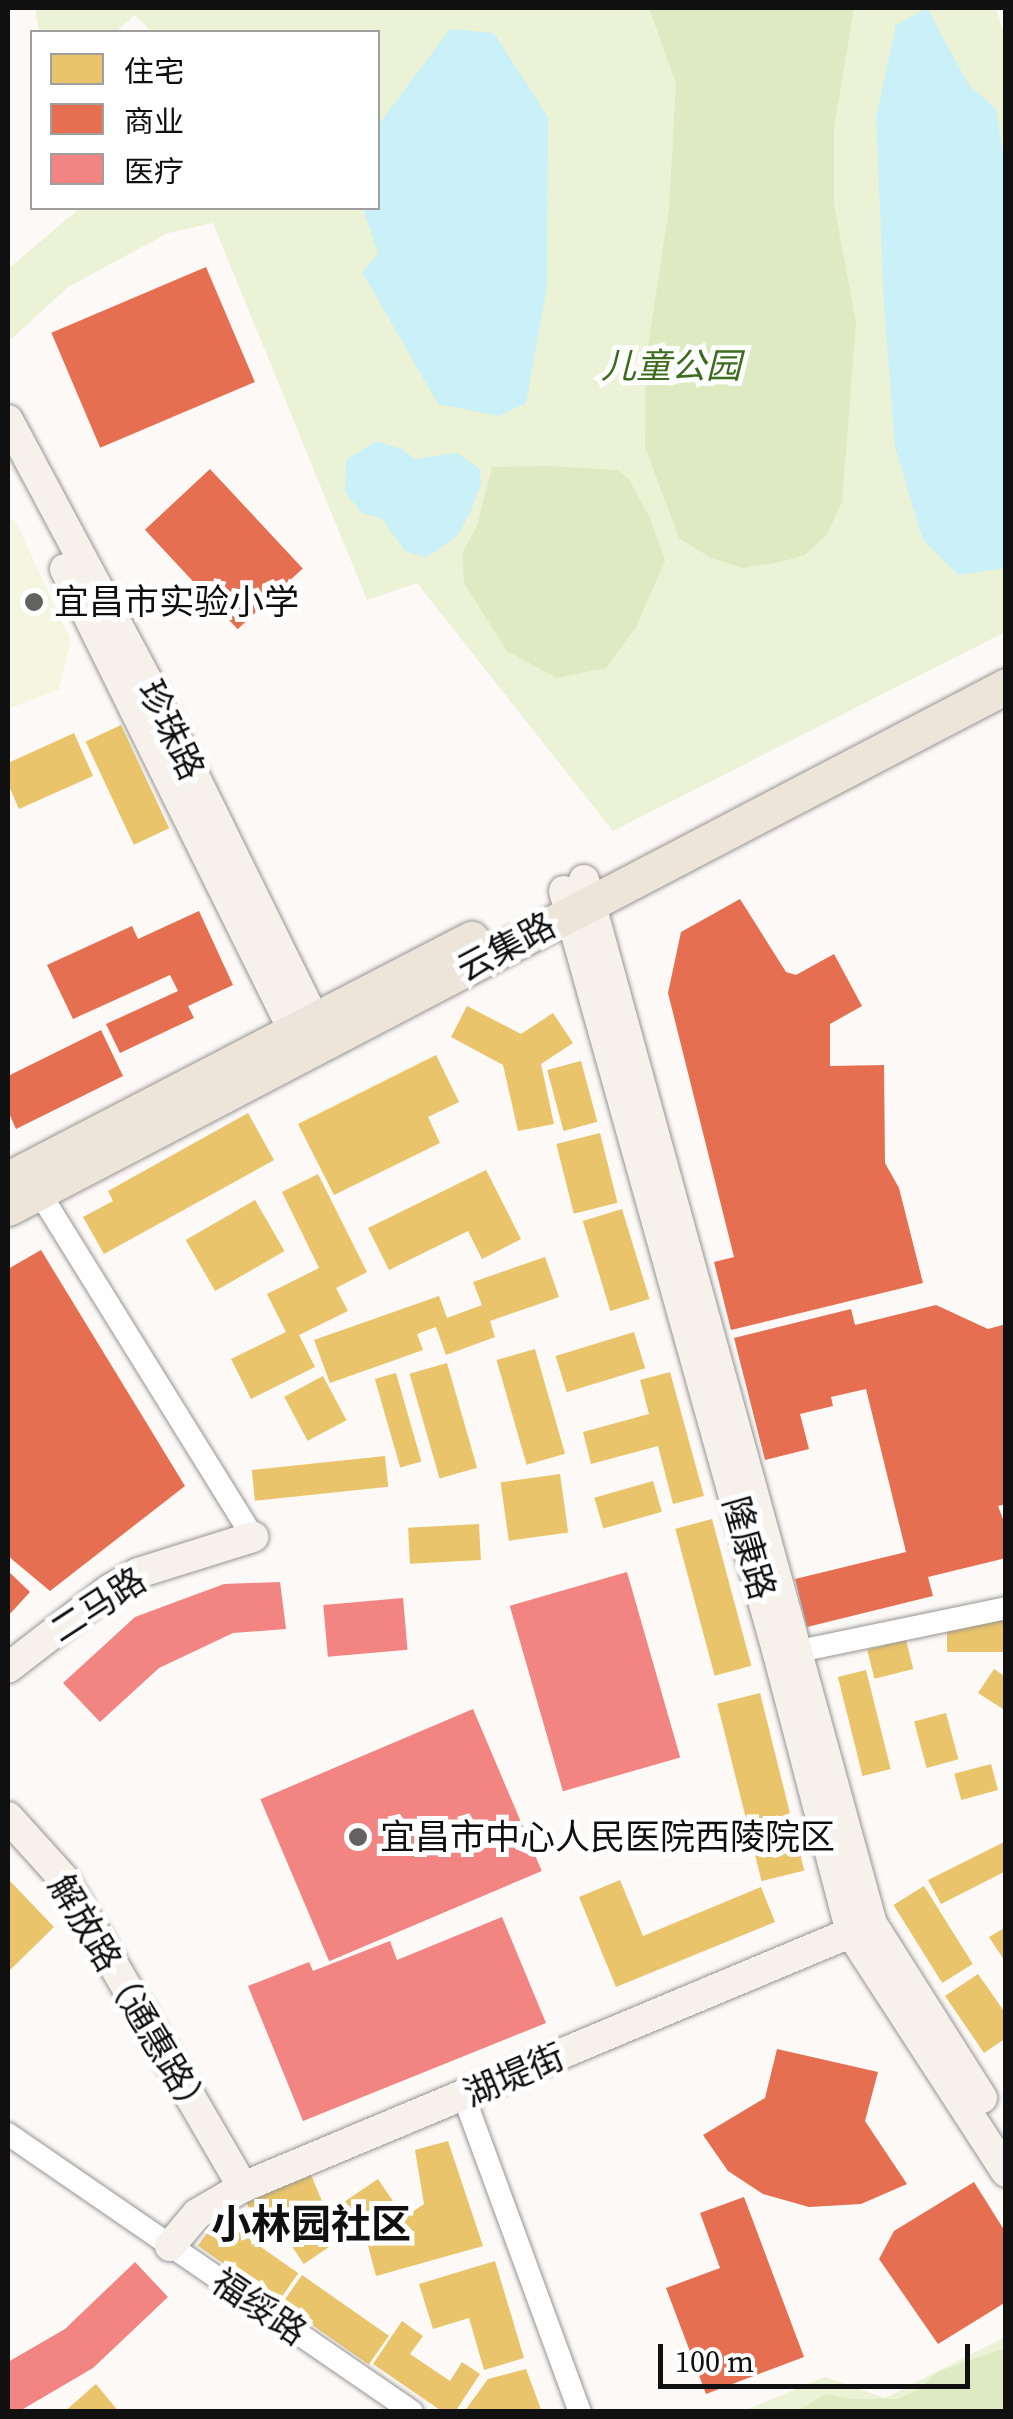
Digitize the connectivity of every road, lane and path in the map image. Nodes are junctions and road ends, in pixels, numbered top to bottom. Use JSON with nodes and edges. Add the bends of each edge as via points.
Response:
{"nodes":[{"id":1,"x":8,"y":420,"type":"edge"},
{"id":2,"x":8,"y":460,"type":"edge"},
{"id":3,"x":1006,"y":664,"type":"edge"},
{"id":4,"x":1006,"y":686,"type":"edge"},
{"id":5,"x":578,"y":896,"type":"junction"},
{"id":6,"x":310,"y":1037,"type":"junction"},
{"id":7,"x":18,"y":1193,"type":"edge"},
{"id":8,"x":253,"y":1538,"type":"joint"},
{"id":9,"x":1006,"y":1608,"type":"edge"},
{"id":10,"x":800,"y":1652,"type":"junction"},
{"id":11,"x":8,"y":1668,"type":"edge"},
{"id":12,"x":8,"y":1817,"type":"edge"},
{"id":13,"x":861,"y":1928,"type":"junction"},
{"id":14,"x":464,"y":2097,"type":"junction"},
{"id":15,"x":8,"y":2134,"type":"edge"},
{"id":16,"x":1006,"y":2134,"type":"edge"},
{"id":17,"x":1006,"y":2172,"type":"edge"},
{"id":18,"x":242,"y":2188,"type":"junction"},
{"id":19,"x":170,"y":2246,"type":"junction"},
{"id":20,"x":412,"y":2412,"type":"edge"},
{"id":21,"x":580,"y":2412,"type":"edge"}],
"edges":[{"from":1,"to":6,"type":"main road","name":"珍珠路","via":[[148,682]]},
{"from":2,"to":6,"type":"main road","name":"珍珠路"},
{"from":3,"to":5,"type":"main road","name":"云集路"},
{"from":4,"to":5,"type":"main road","name":"云集路"},
{"from":5,"to":6,"type":"main road","name":"云集路"},
{"from":5,"to":10,"type":"main road","name":"隆康路"},
{"from":5,"to":13,"type":"main road","name":"隆康路","via":[[778,1654]]},
{"from":6,"to":7,"type":"main road","name":"云集路"},
{"from":7,"to":8,"type":"street"},
{"from":8,"to":11,"type":"main road","name":"二马路","via":[[138,1573]]},
{"from":9,"to":10,"type":"street"},
{"from":10,"to":13,"type":"main road","name":"隆康路"},
{"from":12,"to":18,"type":"main road","name":"解放路（通惠路）","via":[[63,1878]]},
{"from":13,"to":14,"type":"main road","name":"湖堤街"},
{"from":13,"to":16,"type":"main road","name":"隆康路"},
{"from":13,"to":17,"type":"main road","name":"隆康路"},
{"from":14,"to":18,"type":"main road","name":"湖堤街"},
{"from":14,"to":21,"type":"street"},
{"from":15,"to":19,"type":"street","name":"福绥路"},
{"from":18,"to":19,"type":"main road","name":"湖堤街","via":[[197,2214]]},
{"from":19,"to":20,"type":"street","name":"福绥路"}]}
